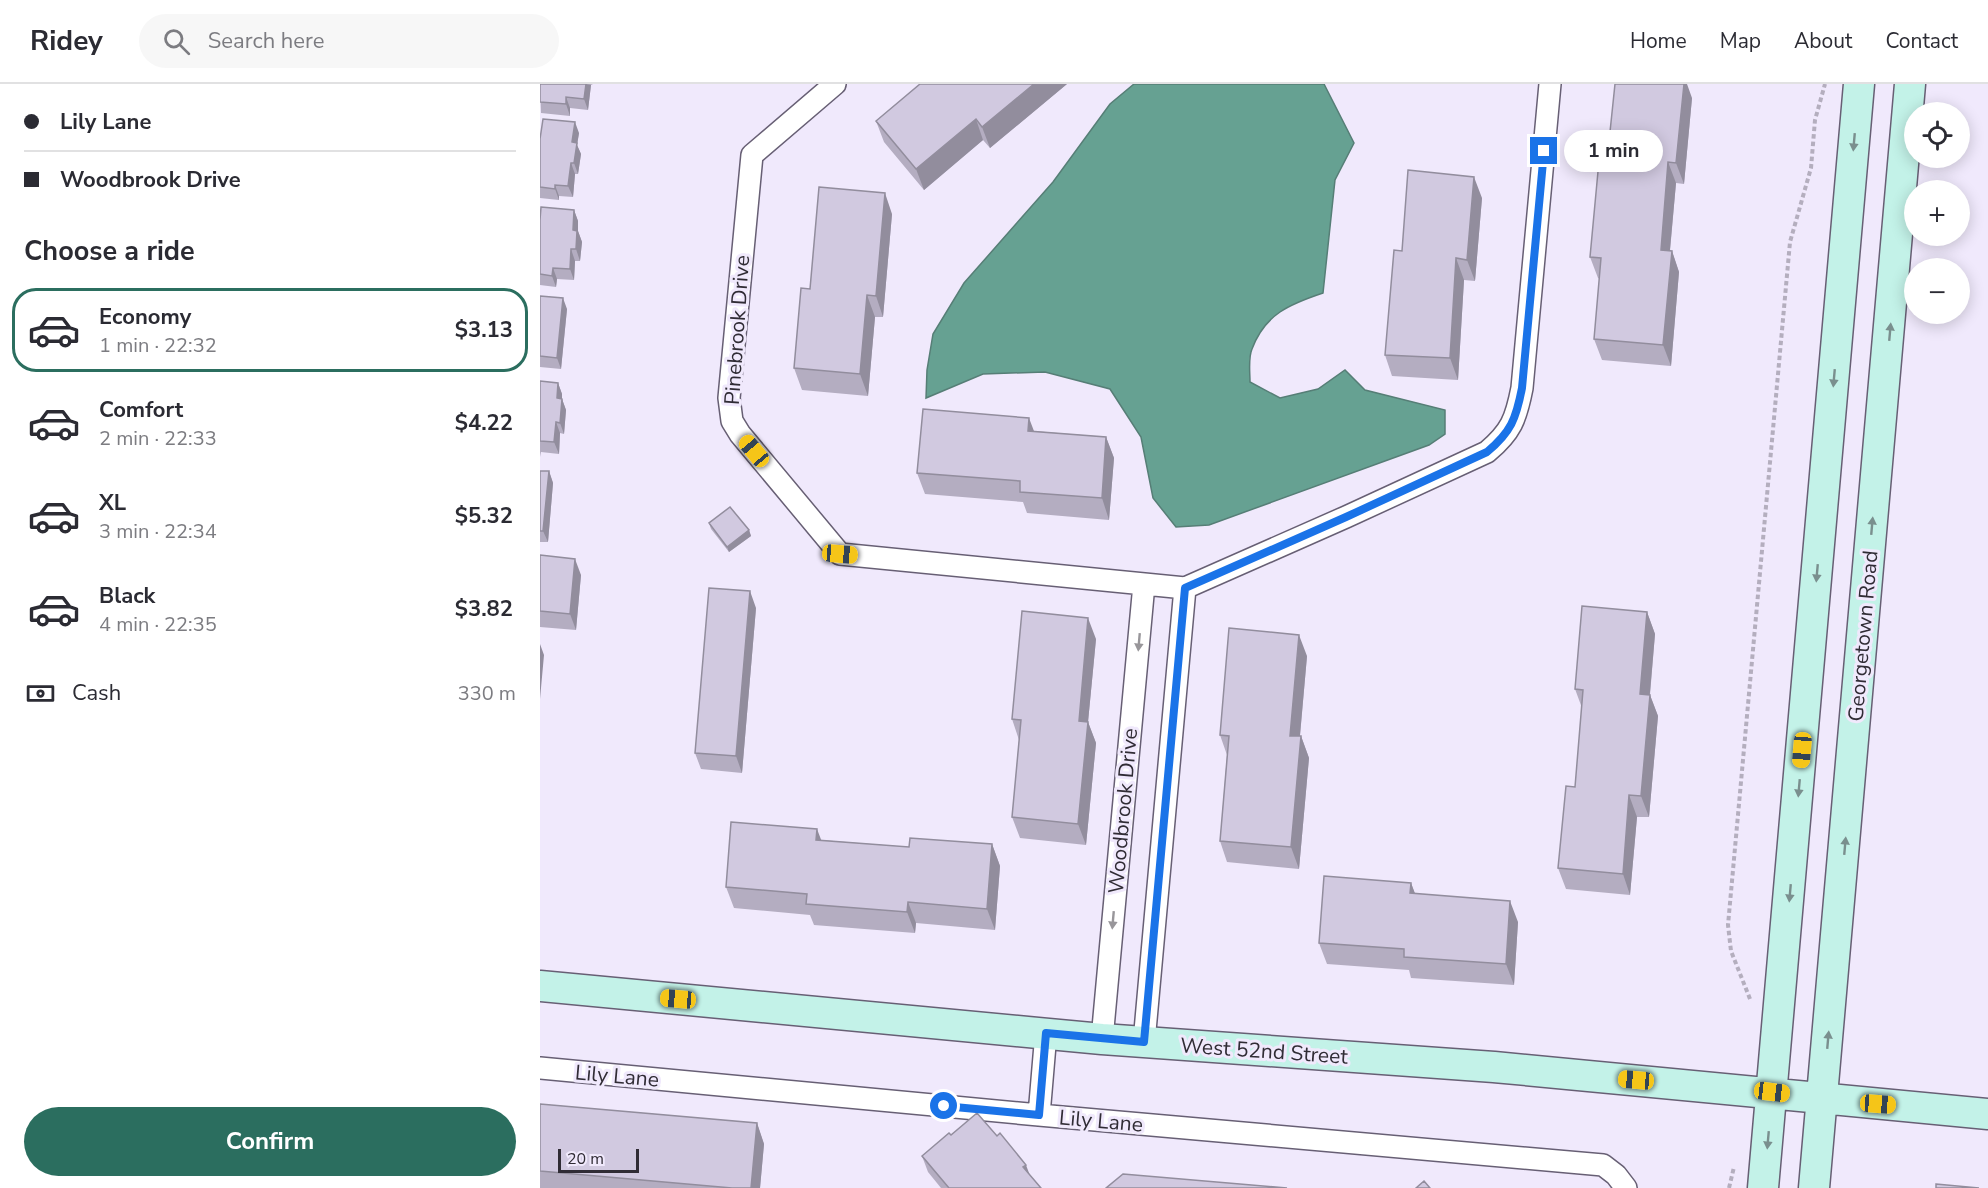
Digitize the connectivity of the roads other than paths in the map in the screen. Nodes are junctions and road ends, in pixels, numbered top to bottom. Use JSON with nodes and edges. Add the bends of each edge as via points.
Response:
{"nodes":[{"id":1,"x":835,"y":84,"type":"edge"},
{"id":2,"x":1550,"y":84,"type":"edge"},
{"id":3,"x":1859,"y":84,"type":"edge"},
{"id":4,"x":1910,"y":84,"type":"edge"},
{"id":5,"x":1144,"y":584,"type":"junction"},
{"id":6,"x":1185,"y":588,"type":"junction"},
{"id":7,"x":540,"y":986,"type":"edge"},
{"id":8,"x":1046,"y":1033,"type":"junction"},
{"id":9,"x":1102,"y":1039,"type":"junction"},
{"id":10,"x":1144,"y":1042,"type":"junction"},
{"id":11,"x":540,"y":1068,"type":"edge"},
{"id":12,"x":1772,"y":1092,"type":"junction"},
{"id":13,"x":1822,"y":1098,"type":"junction"},
{"id":14,"x":1988,"y":1114,"type":"edge"},
{"id":15,"x":1039,"y":1115,"type":"junction"},
{"id":16,"x":1623,"y":1184,"type":"edge"},
{"id":17,"x":1763,"y":1188,"type":"edge"},
{"id":18,"x":1814,"y":1188,"type":"edge"}],
"edges":[{"from":1,"to":5,"type":"street","name":"Pinebrook Drive","via":[[752,155],[729,398],[732,421],[740,434],[840,554]]},
{"from":2,"to":6,"type":"street","via":[[1522,388],[1513,424],[1502,440],[1487,452]]},
{"from":3,"to":12,"type":"main road","one_way":true},
{"from":13,"to":4,"type":"main road","name":"Georgetown Road","one_way":true},
{"from":5,"to":6,"type":"street","name":"Pinebrook Drive"},
{"from":5,"to":9,"type":"street","name":"Woodbrook Drive","one_way":true},
{"from":6,"to":10,"type":"street","name":"Woodbrook Drive"},
{"from":7,"to":8,"type":"main road","name":"West 52nd Street"},
{"from":8,"to":9,"type":"main road","name":"West 52nd Street"},
{"from":8,"to":15,"type":"street"},
{"from":9,"to":10,"type":"main road","name":"West 52nd Street"},
{"from":10,"to":12,"type":"main road","name":"West 52nd Street"},
{"from":11,"to":15,"type":"street","name":"Lily Lane"},
{"from":12,"to":13,"type":"main road","name":"West 52nd Street"},
{"from":12,"to":17,"type":"main road","one_way":true},
{"from":13,"to":14,"type":"main road","name":"West 52nd Street"},
{"from":13,"to":18,"type":"main road","name":"Georgetown Road"},
{"from":15,"to":16,"type":"street","name":"Lily Lane","via":[[1603,1165]]}]}
